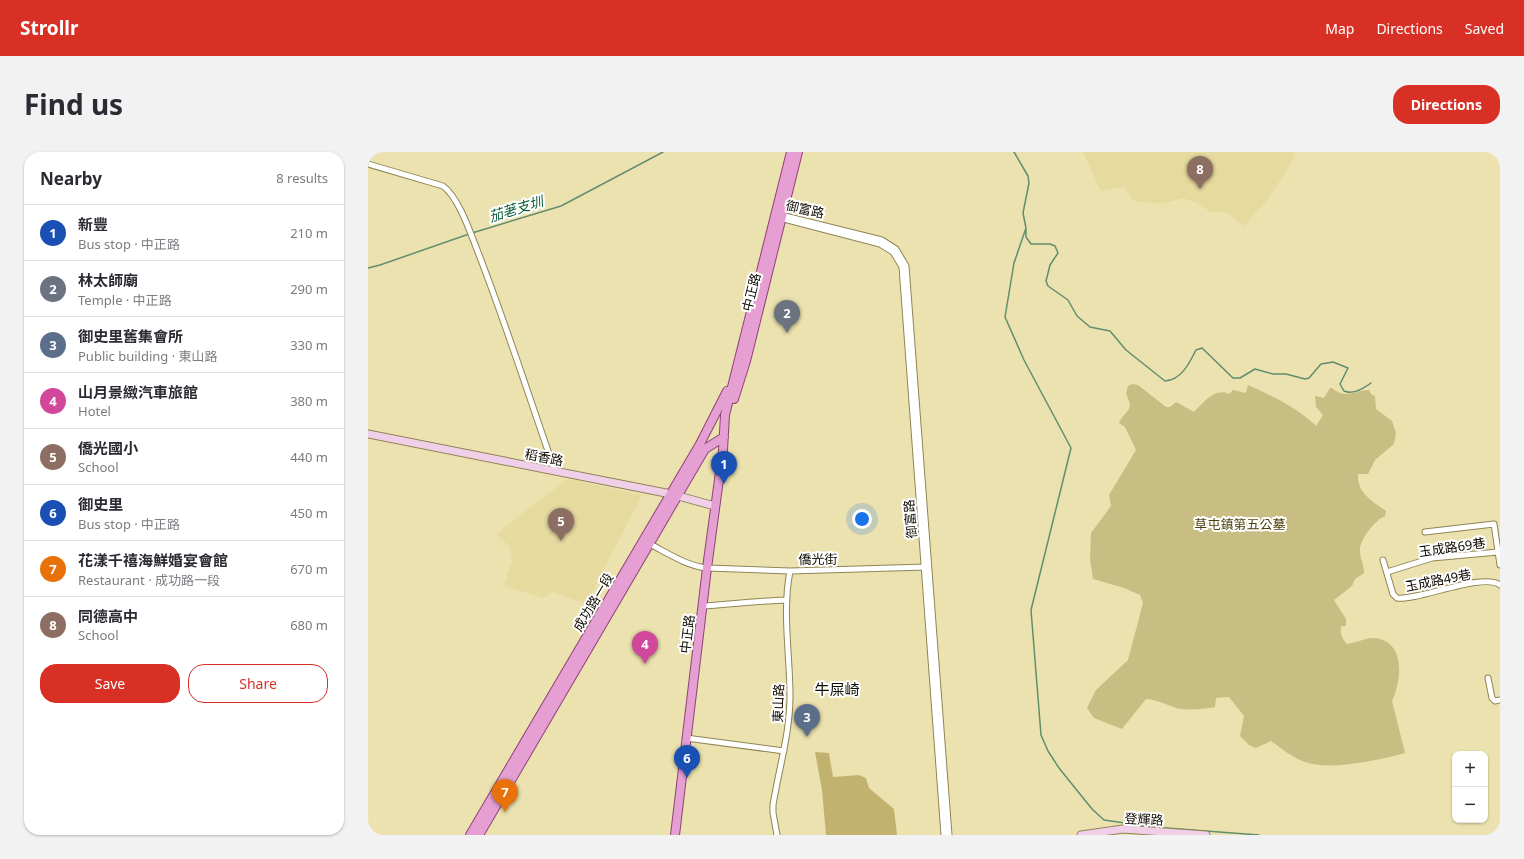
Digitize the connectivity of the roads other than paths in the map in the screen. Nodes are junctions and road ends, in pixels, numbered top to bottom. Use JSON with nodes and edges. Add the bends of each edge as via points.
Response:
{"nodes":[{"id":1,"x":791,"y":152,"type":"edge"},
{"id":2,"x":798,"y":152,"type":"edge"},
{"id":3,"x":368,"y":164,"type":"edge"},
{"id":4,"x":780,"y":216,"type":"junction"},
{"id":5,"x":733,"y":380,"type":"junction"},
{"id":6,"x":368,"y":434,"type":"edge"},
{"id":7,"x":724,"y":436,"type":"junction"},
{"id":8,"x":555,"y":472,"type":"junction"},
{"id":9,"x":674,"y":495,"type":"junction"},
{"id":10,"x":715,"y":506,"type":"junction"},
{"id":11,"x":1425,"y":532,"type":"dead end"},
{"id":12,"x":647,"y":542,"type":"junction"},
{"id":13,"x":1498,"y":552,"type":"junction"},
{"id":14,"x":1383,"y":560,"type":"dead end"},
{"id":15,"x":1500,"y":565,"type":"edge"},
{"id":16,"x":927,"y":567,"type":"junction"},
{"id":17,"x":706,"y":568,"type":"junction"},
{"id":18,"x":790,"y":571,"type":"junction"},
{"id":19,"x":1387,"y":572,"type":"junction"},
{"id":20,"x":1500,"y":584,"type":"edge"},
{"id":21,"x":787,"y":600,"type":"junction"},
{"id":22,"x":702,"y":606,"type":"junction"},
{"id":23,"x":1488,"y":678,"type":"dead end"},
{"id":24,"x":1498,"y":700,"type":"edge"},
{"id":25,"x":686,"y":738,"type":"junction"},
{"id":26,"x":784,"y":751,"type":"junction"},
{"id":27,"x":470,"y":835,"type":"edge"},
{"id":28,"x":479,"y":835,"type":"edge"},
{"id":29,"x":675,"y":835,"type":"edge"},
{"id":30,"x":777,"y":835,"type":"edge"},
{"id":31,"x":944,"y":835,"type":"edge"},
{"id":32,"x":949,"y":835,"type":"edge"},
{"id":33,"x":1081,"y":835,"type":"edge"},
{"id":34,"x":1206,"y":835,"type":"edge"}],
"edges":[{"from":1,"to":4,"type":"main road","name":"中正路"},
{"from":2,"to":4,"type":"main road","name":"中正路"},
{"from":3,"to":8,"type":"street","via":[[443,186],[451,194],[469,229],[488,279]]},
{"from":4,"to":5,"type":"main road","name":"中正路"},
{"from":4,"to":7,"type":"main road","name":"中正路","via":[[746,361]]},
{"from":4,"to":16,"type":"street","name":"御富路","via":[[880,244],[893,252],[902,267]]},
{"from":5,"to":7,"type":"main road","name":"中正路","via":[[725,415]]},
{"from":5,"to":9,"type":"main road","name":"成功路一段"},
{"from":6,"to":8,"type":"street","name":"稻香路"},
{"from":7,"to":9,"type":"main road","name":"成功路一段","via":[[705,449]]},
{"from":7,"to":10,"type":"main road","name":"中正路"},
{"from":8,"to":9,"type":"street","name":"稻香路"},
{"from":9,"to":10,"type":"street","name":"稻香路"},
{"from":9,"to":12,"type":"main road","name":"成功路一段"},
{"from":10,"to":17,"type":"main road","name":"中正路"},
{"from":11,"to":13,"type":"street","via":[[1494,524]]},
{"from":12,"to":17,"type":"street","name":"僑光街","via":[[699,568]]},
{"from":12,"to":27,"type":"main road","name":"成功路一段"},
{"from":12,"to":28,"type":"main road","name":"成功路一段"},
{"from":13,"to":15,"type":"street"},
{"from":13,"to":19,"type":"street","name":"玉成路69巷","via":[[1432,558]]},
{"from":14,"to":19,"type":"street","name":"玉成路49巷"},
{"from":16,"to":18,"type":"street","name":"僑光街"},
{"from":16,"to":31,"type":"street","name":"御富路"},
{"from":16,"to":32,"type":"street","name":"御富路"},
{"from":17,"to":18,"type":"street","name":"僑光街"},
{"from":17,"to":22,"type":"main road","name":"中正路"},
{"from":18,"to":21,"type":"street","name":"東山路"},
{"from":19,"to":20,"type":"street","name":"玉成路49巷","via":[[1394,594],[1401,599],[1454,586],[1492,582]]},
{"from":21,"to":22,"type":"street"},
{"from":21,"to":26,"type":"street","name":"東山路","via":[[790,697]]},
{"from":22,"to":25,"type":"main road","name":"中正路"},
{"from":23,"to":24,"type":"street","via":[[1492,698]]},
{"from":25,"to":26,"type":"street"},
{"from":25,"to":29,"type":"main road","name":"中正路"},
{"from":26,"to":30,"type":"street","name":"東山路","via":[[772,813]]},
{"from":33,"to":34,"type":"street","name":"登輝路","via":[[1123,829]]}]}
